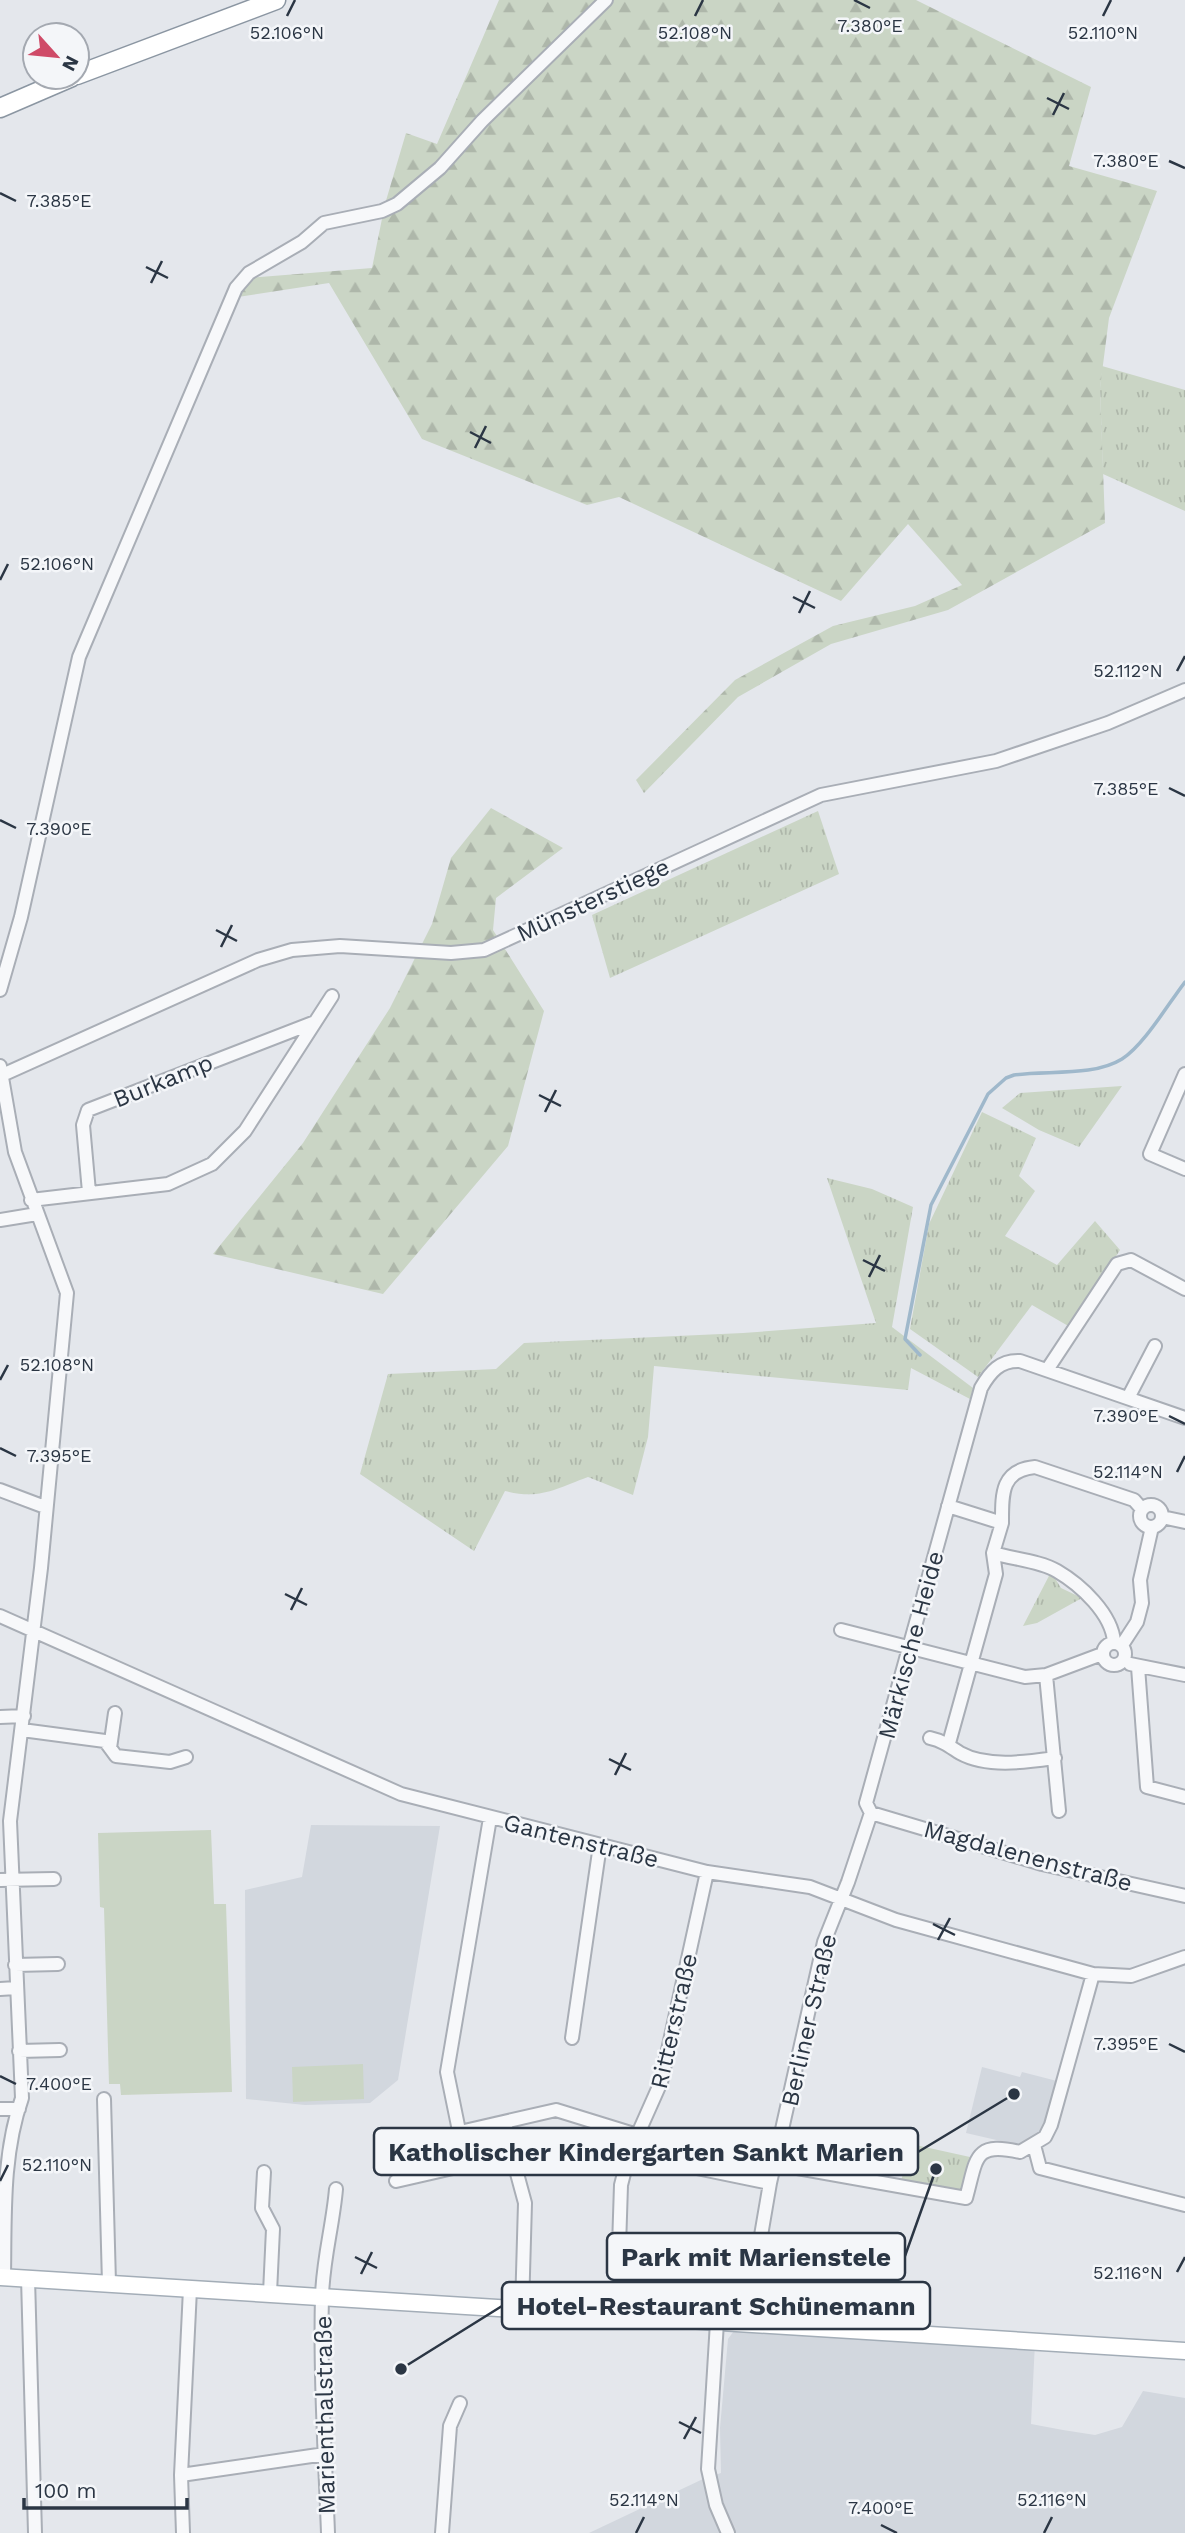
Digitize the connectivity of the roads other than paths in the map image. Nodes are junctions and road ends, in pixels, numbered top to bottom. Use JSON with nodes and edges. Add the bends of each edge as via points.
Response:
{"nodes":[{"id":1,"x":248,"y":0,"type":"edge"},
{"id":2,"x":276,"y":0,"type":"edge"},
{"id":3,"x":606,"y":0,"type":"edge"},
{"id":4,"x":91,"y":61,"type":"edge"},
{"id":5,"x":91,"y":70,"type":"edge"},
{"id":6,"x":21,"y":90,"type":"edge"},
{"id":7,"x":40,"y":91,"type":"edge"},
{"id":8,"x":0,"y":99,"type":"edge"},
{"id":9,"x":0,"y":108,"type":"edge"},
{"id":10,"x":1185,"y":690,"type":"edge"},
{"id":11,"x":0,"y":990,"type":"edge"},
{"id":12,"x":332,"y":996,"type":"dead end"},
{"id":13,"x":315,"y":1021,"type":"junction"},
{"id":14,"x":0,"y":1066,"type":"edge"},
{"id":15,"x":1185,"y":1074,"type":"edge"},
{"id":16,"x":0,"y":1076,"type":"edge"},
{"id":17,"x":1185,"y":1169,"type":"edge"},
{"id":18,"x":89,"y":1192,"type":"junction"},
{"id":19,"x":32,"y":1200,"type":"junction"},
{"id":20,"x":37,"y":1214,"type":"junction"},
{"id":21,"x":0,"y":1220,"type":"edge"},
{"id":22,"x":1185,"y":1289,"type":"edge"},
{"id":23,"x":1155,"y":1346,"type":"dead end"},
{"id":24,"x":1047,"y":1370,"type":"junction"},
{"id":25,"x":1128,"y":1398,"type":"junction"},
{"id":26,"x":1185,"y":1418,"type":"edge"},
{"id":27,"x":0,"y":1490,"type":"edge"},
{"id":28,"x":948,"y":1506,"type":"junction"},
{"id":29,"x":45,"y":1507,"type":"junction"},
{"id":30,"x":1141,"y":1508,"type":"junction"},
{"id":31,"x":1162,"y":1517,"type":"junction"},
{"id":32,"x":1185,"y":1522,"type":"edge"},
{"id":33,"x":1002,"y":1523,"type":"junction"},
{"id":34,"x":1152,"y":1527,"type":"junction"},
{"id":35,"x":993,"y":1553,"type":"junction"},
{"id":36,"x":0,"y":1616,"type":"edge"},
{"id":37,"x":34,"y":1630,"type":"junction"},
{"id":38,"x":841,"y":1630,"type":"dead end"},
{"id":39,"x":1118,"y":1643,"type":"junction"},
{"id":40,"x":911,"y":1648,"type":"junction"},
{"id":41,"x":1102,"y":1654,"type":"junction"},
{"id":42,"x":1124,"y":1662,"type":"junction"},
{"id":43,"x":972,"y":1663,"type":"junction"},
{"id":44,"x":1138,"y":1667,"type":"junction"},
{"id":45,"x":1046,"y":1675,"type":"junction"},
{"id":46,"x":1185,"y":1675,"type":"edge"},
{"id":47,"x":115,"y":1713,"type":"dead end"},
{"id":48,"x":23,"y":1716,"type":"junction"},
{"id":49,"x":0,"y":1717,"type":"edge"},
{"id":50,"x":22,"y":1730,"type":"junction"},
{"id":51,"x":930,"y":1738,"type":"dead end"},
{"id":52,"x":949,"y":1743,"type":"junction"},
{"id":53,"x":110,"y":1748,"type":"junction"},
{"id":54,"x":186,"y":1757,"type":"dead end"},
{"id":55,"x":1055,"y":1758,"type":"junction"},
{"id":56,"x":1185,"y":1797,"type":"edge"},
{"id":57,"x":1059,"y":1811,"type":"dead end"},
{"id":58,"x":871,"y":1813,"type":"junction"},
{"id":59,"x":490,"y":1818,"type":"junction"},
{"id":60,"x":5,"y":1822,"type":"edge"},
{"id":61,"x":600,"y":1845,"type":"junction"},
{"id":62,"x":708,"y":1872,"type":"junction"},
{"id":63,"x":6,"y":1879,"type":"edge"},
{"id":64,"x":54,"y":1879,"type":"dead end"},
{"id":65,"x":1185,"y":1896,"type":"edge"},
{"id":66,"x":840,"y":1898,"type":"junction"},
{"id":67,"x":1185,"y":1958,"type":"edge"},
{"id":68,"x":58,"y":1964,"type":"dead end"},
{"id":69,"x":15,"y":1965,"type":"junction"},
{"id":70,"x":1093,"y":1974,"type":"junction"},
{"id":71,"x":16,"y":1988,"type":"junction"},
{"id":72,"x":0,"y":1989,"type":"edge"},
{"id":73,"x":572,"y":2038,"type":"dead end"},
{"id":74,"x":61,"y":2050,"type":"dead end"},
{"id":75,"x":19,"y":2051,"type":"junction"},
{"id":76,"x":104,"y":2099,"type":"dead end"},
{"id":77,"x":0,"y":2109,"type":"edge"},
{"id":78,"x":19,"y":2109,"type":"junction"},
{"id":79,"x":505,"y":2122,"type":"junction"},
{"id":80,"x":460,"y":2132,"type":"junction"},
{"id":81,"x":637,"y":2135,"type":"junction"},
{"id":82,"x":1034,"y":2144,"type":"junction"},
{"id":83,"x":629,"y":2154,"type":"junction"},
{"id":84,"x":512,"y":2155,"type":"junction"},
{"id":85,"x":775,"y":2164,"type":"junction"},
{"id":86,"x":466,"y":2165,"type":"junction"},
{"id":87,"x":264,"y":2172,"type":"dead end"},
{"id":88,"x":396,"y":2181,"type":"dead end"},
{"id":89,"x":770,"y":2183,"type":"junction"},
{"id":90,"x":335,"y":2189,"type":"dead end"},
{"id":91,"x":1185,"y":2204,"type":"edge"},
{"id":92,"x":618,"y":2247,"type":"dead end"},
{"id":93,"x":2,"y":2277,"type":"edge"},
{"id":94,"x":28,"y":2278,"type":"junction"},
{"id":95,"x":109,"y":2283,"type":"junction"},
{"id":96,"x":190,"y":2288,"type":"junction"},
{"id":97,"x":270,"y":2293,"type":"junction"},
{"id":98,"x":322,"y":2297,"type":"junction"},
{"id":99,"x":522,"y":2309,"type":"junction"},
{"id":100,"x":717,"y":2322,"type":"junction"},
{"id":101,"x":746,"y":2323,"type":"junction"},
{"id":102,"x":1185,"y":2351,"type":"edge"},
{"id":103,"x":460,"y":2403,"type":"dead end"},
{"id":104,"x":326,"y":2454,"type":"junction"},
{"id":105,"x":181,"y":2475,"type":"junction"},
{"id":106,"x":35,"y":2533,"type":"edge"},
{"id":107,"x":183,"y":2533,"type":"edge"},
{"id":108,"x":328,"y":2533,"type":"edge"},
{"id":109,"x":442,"y":2533,"type":"edge"},
{"id":110,"x":728,"y":2533,"type":"edge"}],
"edges":[{"from":1,"to":4,"type":"highway"},
{"from":2,"to":5,"type":"highway"},
{"from":3,"to":11,"type":"street","via":[[482,121],[440,169],[397,204],[324,223],[302,242],[249,273],[236,288],[79,657],[21,917]]},
{"from":6,"to":8,"type":"highway"},
{"from":7,"to":9,"type":"highway"},
{"from":10,"to":16,"type":"street","name":"Münsterstiege","via":[[1108,723],[996,761],[821,795],[484,950],[451,953],[316,946],[258,960]]},
{"from":12,"to":13,"type":"street"},
{"from":13,"to":18,"type":"street","via":[[245,1131],[212,1164],[168,1184]]},
{"from":13,"to":18,"type":"street","name":"Burkamp","via":[[89,1110],[82,1125]]},
{"from":14,"to":16,"type":"street"},
{"from":15,"to":17,"type":"street","via":[[1150,1154]]},
{"from":16,"to":19,"type":"street","via":[[15,1152]]},
{"from":18,"to":19,"type":"street"},
{"from":19,"to":20,"type":"street"},
{"from":20,"to":21,"type":"street"},
{"from":20,"to":29,"type":"street","via":[[67,1293]]},
{"from":22,"to":24,"type":"street","via":[[1131,1260],[1117,1264]]},
{"from":23,"to":25,"type":"street"},
{"from":24,"to":25,"type":"street"},
{"from":24,"to":28,"type":"street","name":"Märkische Heide","via":[[1010,1360],[989,1375],[981,1388]]},
{"from":25,"to":26,"type":"street"},
{"from":27,"to":29,"type":"street"},
{"from":28,"to":33,"type":"street"},
{"from":28,"to":40,"type":"street","name":"Märkische Heide"},
{"from":29,"to":37,"type":"street"},
{"from":30,"to":31,"type":"street","via":[[1158,1506]]},
{"from":30,"to":33,"type":"street","via":[[1134,1500],[1035,1467],[1019,1468],[1008,1479],[1001,1500]]},
{"from":30,"to":34,"type":"street","via":[[1143,1525]]},
{"from":31,"to":32,"type":"street"},
{"from":31,"to":34,"type":"street"},
{"from":33,"to":35,"type":"street"},
{"from":34,"to":39,"type":"street","via":[[1140,1580],[1138,1622]]},
{"from":35,"to":39,"type":"street","via":[[1056,1570],[1093,1601],[1113,1627]]},
{"from":35,"to":43,"type":"street","via":[[996,1574]]},
{"from":36,"to":37,"type":"street","name":"Gantenstraße"},
{"from":37,"to":48,"type":"street"},
{"from":37,"to":59,"type":"street","name":"Gantenstraße","via":[[379,1786]]},
{"from":38,"to":40,"type":"street"},
{"from":39,"to":41,"type":"street","via":[[1105,1646]]},
{"from":39,"to":42,"type":"street","via":[[1126,1653]]},
{"from":40,"to":43,"type":"street"},
{"from":40,"to":58,"type":"street","name":"Märkische Heide","via":[[866,1803]]},
{"from":41,"to":42,"type":"street","via":[[1115,1666]]},
{"from":41,"to":45,"type":"street"},
{"from":42,"to":44,"type":"street"},
{"from":43,"to":45,"type":"street","via":[[1025,1676]]},
{"from":43,"to":52,"type":"street"},
{"from":44,"to":46,"type":"street"},
{"from":44,"to":56,"type":"street","via":[[1147,1787]]},
{"from":45,"to":55,"type":"street"},
{"from":47,"to":53,"type":"street"},
{"from":48,"to":49,"type":"street"},
{"from":48,"to":50,"type":"street"},
{"from":50,"to":53,"type":"street","via":[[105,1741]]},
{"from":50,"to":60,"type":"street"},
{"from":51,"to":52,"type":"street"},
{"from":52,"to":55,"type":"street","via":[[960,1753],[1000,1763]]},
{"from":53,"to":54,"type":"street","via":[[116,1756],[170,1762]]},
{"from":55,"to":57,"type":"street"},
{"from":58,"to":65,"type":"street","name":"Magdalenenstraße","via":[[1042,1864]]},
{"from":58,"to":66,"type":"street","name":"Märkische Heide"},
{"from":59,"to":61,"type":"street","name":"Gantenstraße"},
{"from":59,"to":80,"type":"street","via":[[449,2058],[447,2083]]},
{"from":60,"to":63,"type":"street"},
{"from":61,"to":62,"type":"street","name":"Gantenstraße"},
{"from":61,"to":73,"type":"street"},
{"from":62,"to":66,"type":"street","name":"Gantenstraße","via":[[810,1888]]},
{"from":62,"to":81,"type":"street","name":"Ritterstraße","via":[[661,2082]]},
{"from":63,"to":64,"type":"street"},
{"from":63,"to":69,"type":"street"},
{"from":66,"to":70,"type":"street","name":"Gantenstraße","via":[[896,1920]]},
{"from":66,"to":85,"type":"street","name":"Berliner Straße","via":[[824,1942]]},
{"from":67,"to":70,"type":"street","name":"Gantenstraße","via":[[1131,1976]]},
{"from":68,"to":69,"type":"street"},
{"from":69,"to":71,"type":"street"},
{"from":70,"to":82,"type":"street","via":[[1051,2125],[1045,2137]]},
{"from":71,"to":72,"type":"street"},
{"from":71,"to":75,"type":"street"},
{"from":74,"to":75,"type":"street"},
{"from":75,"to":78,"type":"street"},
{"from":76,"to":95,"type":"street"},
{"from":77,"to":78,"type":"street"},
{"from":78,"to":93,"type":"street","via":[[13,2119]]},
{"from":79,"to":80,"type":"street"},
{"from":79,"to":81,"type":"street","via":[[556,2110]]},
{"from":79,"to":84,"type":"street"},
{"from":80,"to":86,"type":"street"},
{"from":81,"to":83,"type":"street","name":"Ritterstraße"},
{"from":82,"to":85,"type":"street","via":[[1020,2152],[994,2147],[984,2150],[978,2155],[967,2198]]},
{"from":82,"to":91,"type":"street","via":[[1040,2168]]},
{"from":83,"to":89,"type":"street"},
{"from":83,"to":92,"type":"street","name":"Ritterstraße","via":[[621,2185]]},
{"from":84,"to":86,"type":"street"},
{"from":84,"to":99,"type":"street","via":[[525,2203]]},
{"from":85,"to":89,"type":"street","name":"Berliner Straße"},
{"from":86,"to":88,"type":"street"},
{"from":87,"to":97,"type":"street","via":[[262,2208],[273,2229]]},
{"from":89,"to":101,"type":"street","name":"Berliner Straße"},
{"from":90,"to":98,"type":"street","name":"Marienthalstraße"},
{"from":93,"to":94,"type":"main road"},
{"from":94,"to":95,"type":"main road"},
{"from":94,"to":106,"type":"street"},
{"from":95,"to":96,"type":"main road"},
{"from":96,"to":97,"type":"main road"},
{"from":96,"to":105,"type":"street"},
{"from":97,"to":98,"type":"main road"},
{"from":98,"to":99,"type":"main road"},
{"from":98,"to":104,"type":"street","name":"Marienthalstraße"},
{"from":99,"to":100,"type":"main road"},
{"from":100,"to":101,"type":"main road"},
{"from":100,"to":110,"type":"street","via":[[708,2469]]},
{"from":101,"to":102,"type":"main road"},
{"from":103,"to":109,"type":"street","via":[[450,2426]]},
{"from":104,"to":105,"type":"street"},
{"from":104,"to":108,"type":"street","name":"Marienthalstraße"},
{"from":105,"to":107,"type":"street"}]}
